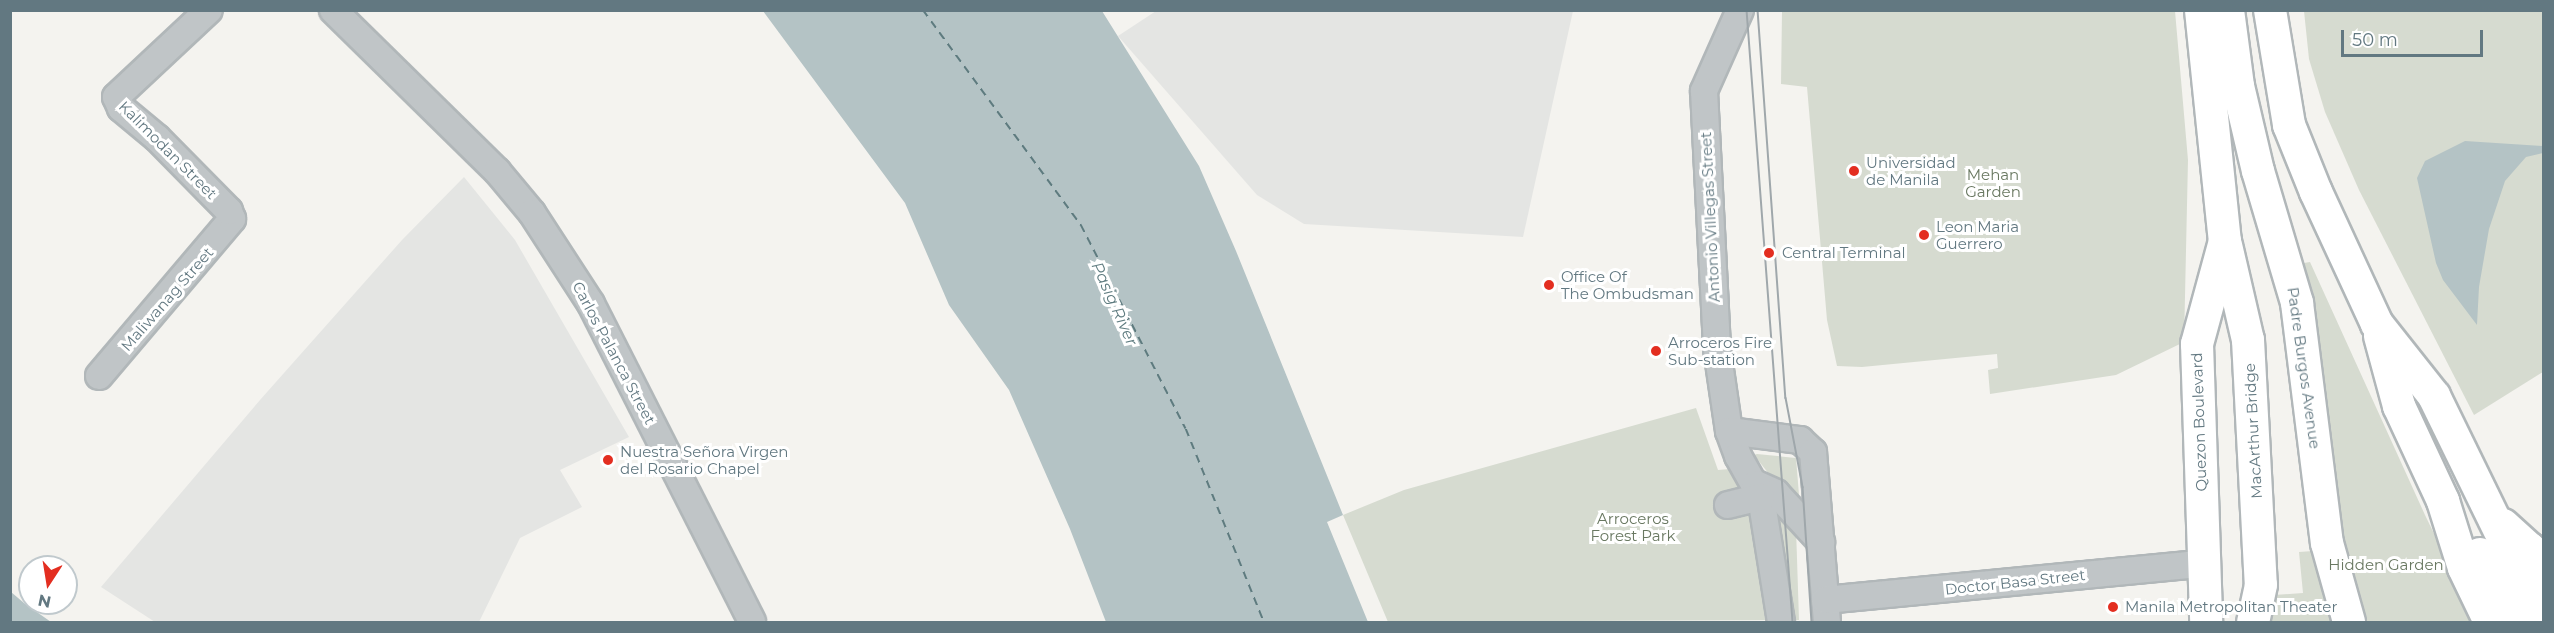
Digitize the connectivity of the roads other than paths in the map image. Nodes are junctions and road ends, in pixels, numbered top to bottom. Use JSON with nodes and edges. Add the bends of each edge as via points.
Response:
{"nodes":[{"id":1,"x":209,"y":10,"type":"edge"},
{"id":2,"x":333,"y":10,"type":"edge"},
{"id":3,"x":1740,"y":10,"type":"edge"},
{"id":4,"x":2201,"y":10,"type":"edge"},
{"id":5,"x":2228,"y":10,"type":"edge"},
{"id":6,"x":2270,"y":10,"type":"edge"},
{"id":7,"x":232,"y":219,"type":"joint"},
{"id":8,"x":2225,"y":241,"type":"junction"},
{"id":9,"x":2377,"y":324,"type":"junction"},
{"id":10,"x":99,"y":376,"type":"dead end"},
{"id":11,"x":1729,"y":431,"type":"junction"},
{"id":12,"x":1759,"y":490,"type":"junction"},
{"id":13,"x":2443,"y":501,"type":"junction"},
{"id":14,"x":1728,"y":505,"type":"dead end"},
{"id":15,"x":2496,"y":519,"type":"junction"},
{"id":16,"x":1821,"y":542,"type":"junction"},
{"id":17,"x":2206,"y":563,"type":"junction"},
{"id":18,"x":2544,"y":568,"type":"edge"},
{"id":19,"x":1826,"y":611,"type":"edge"},
{"id":20,"x":752,"y":622,"type":"edge"},
{"id":21,"x":1781,"y":622,"type":"edge"},
{"id":22,"x":2206,"y":622,"type":"edge"},
{"id":23,"x":2253,"y":622,"type":"edge"},
{"id":24,"x":2349,"y":622,"type":"edge"},
{"id":25,"x":2490,"y":622,"type":"edge"},
{"id":26,"x":2516,"y":622,"type":"edge"},
{"id":27,"x":2544,"y":622,"type":"edge"}],
"edges":[{"from":1,"to":7,"type":"street","name":"Kalimodan Street","via":[[116,97],[121,108],[157,138]]},
{"from":2,"to":20,"type":"street","name":"Carlos Palanca Street","via":[[497,171],[532,213],[591,304]]},
{"from":3,"to":11,"type":"street","name":"Antonio Villegas Street","via":[[1707,80],[1703,100],[1720,387]]},
{"from":4,"to":8,"type":"main road","name":"Quezon Boulevard"},
{"from":5,"to":24,"type":"main road","name":"Padre Burgos Avenue","via":[[2238,86],[2258,171],[2297,303],[2326,543]]},
{"from":6,"to":9,"type":"main road","via":[[2289,124]]},
{"from":7,"to":10,"type":"street","name":"Maliwanag Street"},
{"from":8,"to":17,"type":"main road","name":"Quezon Boulevard","via":[[2197,344],[2195,382]]},
{"from":8,"to":23,"type":"main road","name":"MacArthur Bridge","via":[[2248,339],[2261,585]]},
{"from":9,"to":13,"type":"main road","via":[[2399,406]]},
{"from":9,"to":15,"type":"main road","via":[[2434,396]]},
{"from":11,"to":12,"type":"street","name":"Antonio Villegas Street","via":[[1738,456]]},
{"from":11,"to":16,"type":"street","via":[[1800,440],[1809,446],[1815,459]]},
{"from":12,"to":14,"type":"street"},
{"from":12,"to":16,"type":"street","name":"Antonio Villegas Street","via":[[1776,493]]},
{"from":12,"to":21,"type":"street","name":"Antonio Villegas Street"},
{"from":13,"to":25,"type":"main road","via":[[2464,568]]},
{"from":13,"to":26,"type":"main road","via":[[2482,557]]},
{"from":15,"to":18,"type":"main road","via":[[2530,549]]},
{"from":15,"to":27,"type":"main road"},
{"from":16,"to":19,"type":"street"},
{"from":17,"to":19,"type":"street","name":"Doctor Basa Street"},
{"from":17,"to":22,"type":"main road","name":"Quezon Boulevard"}]}
